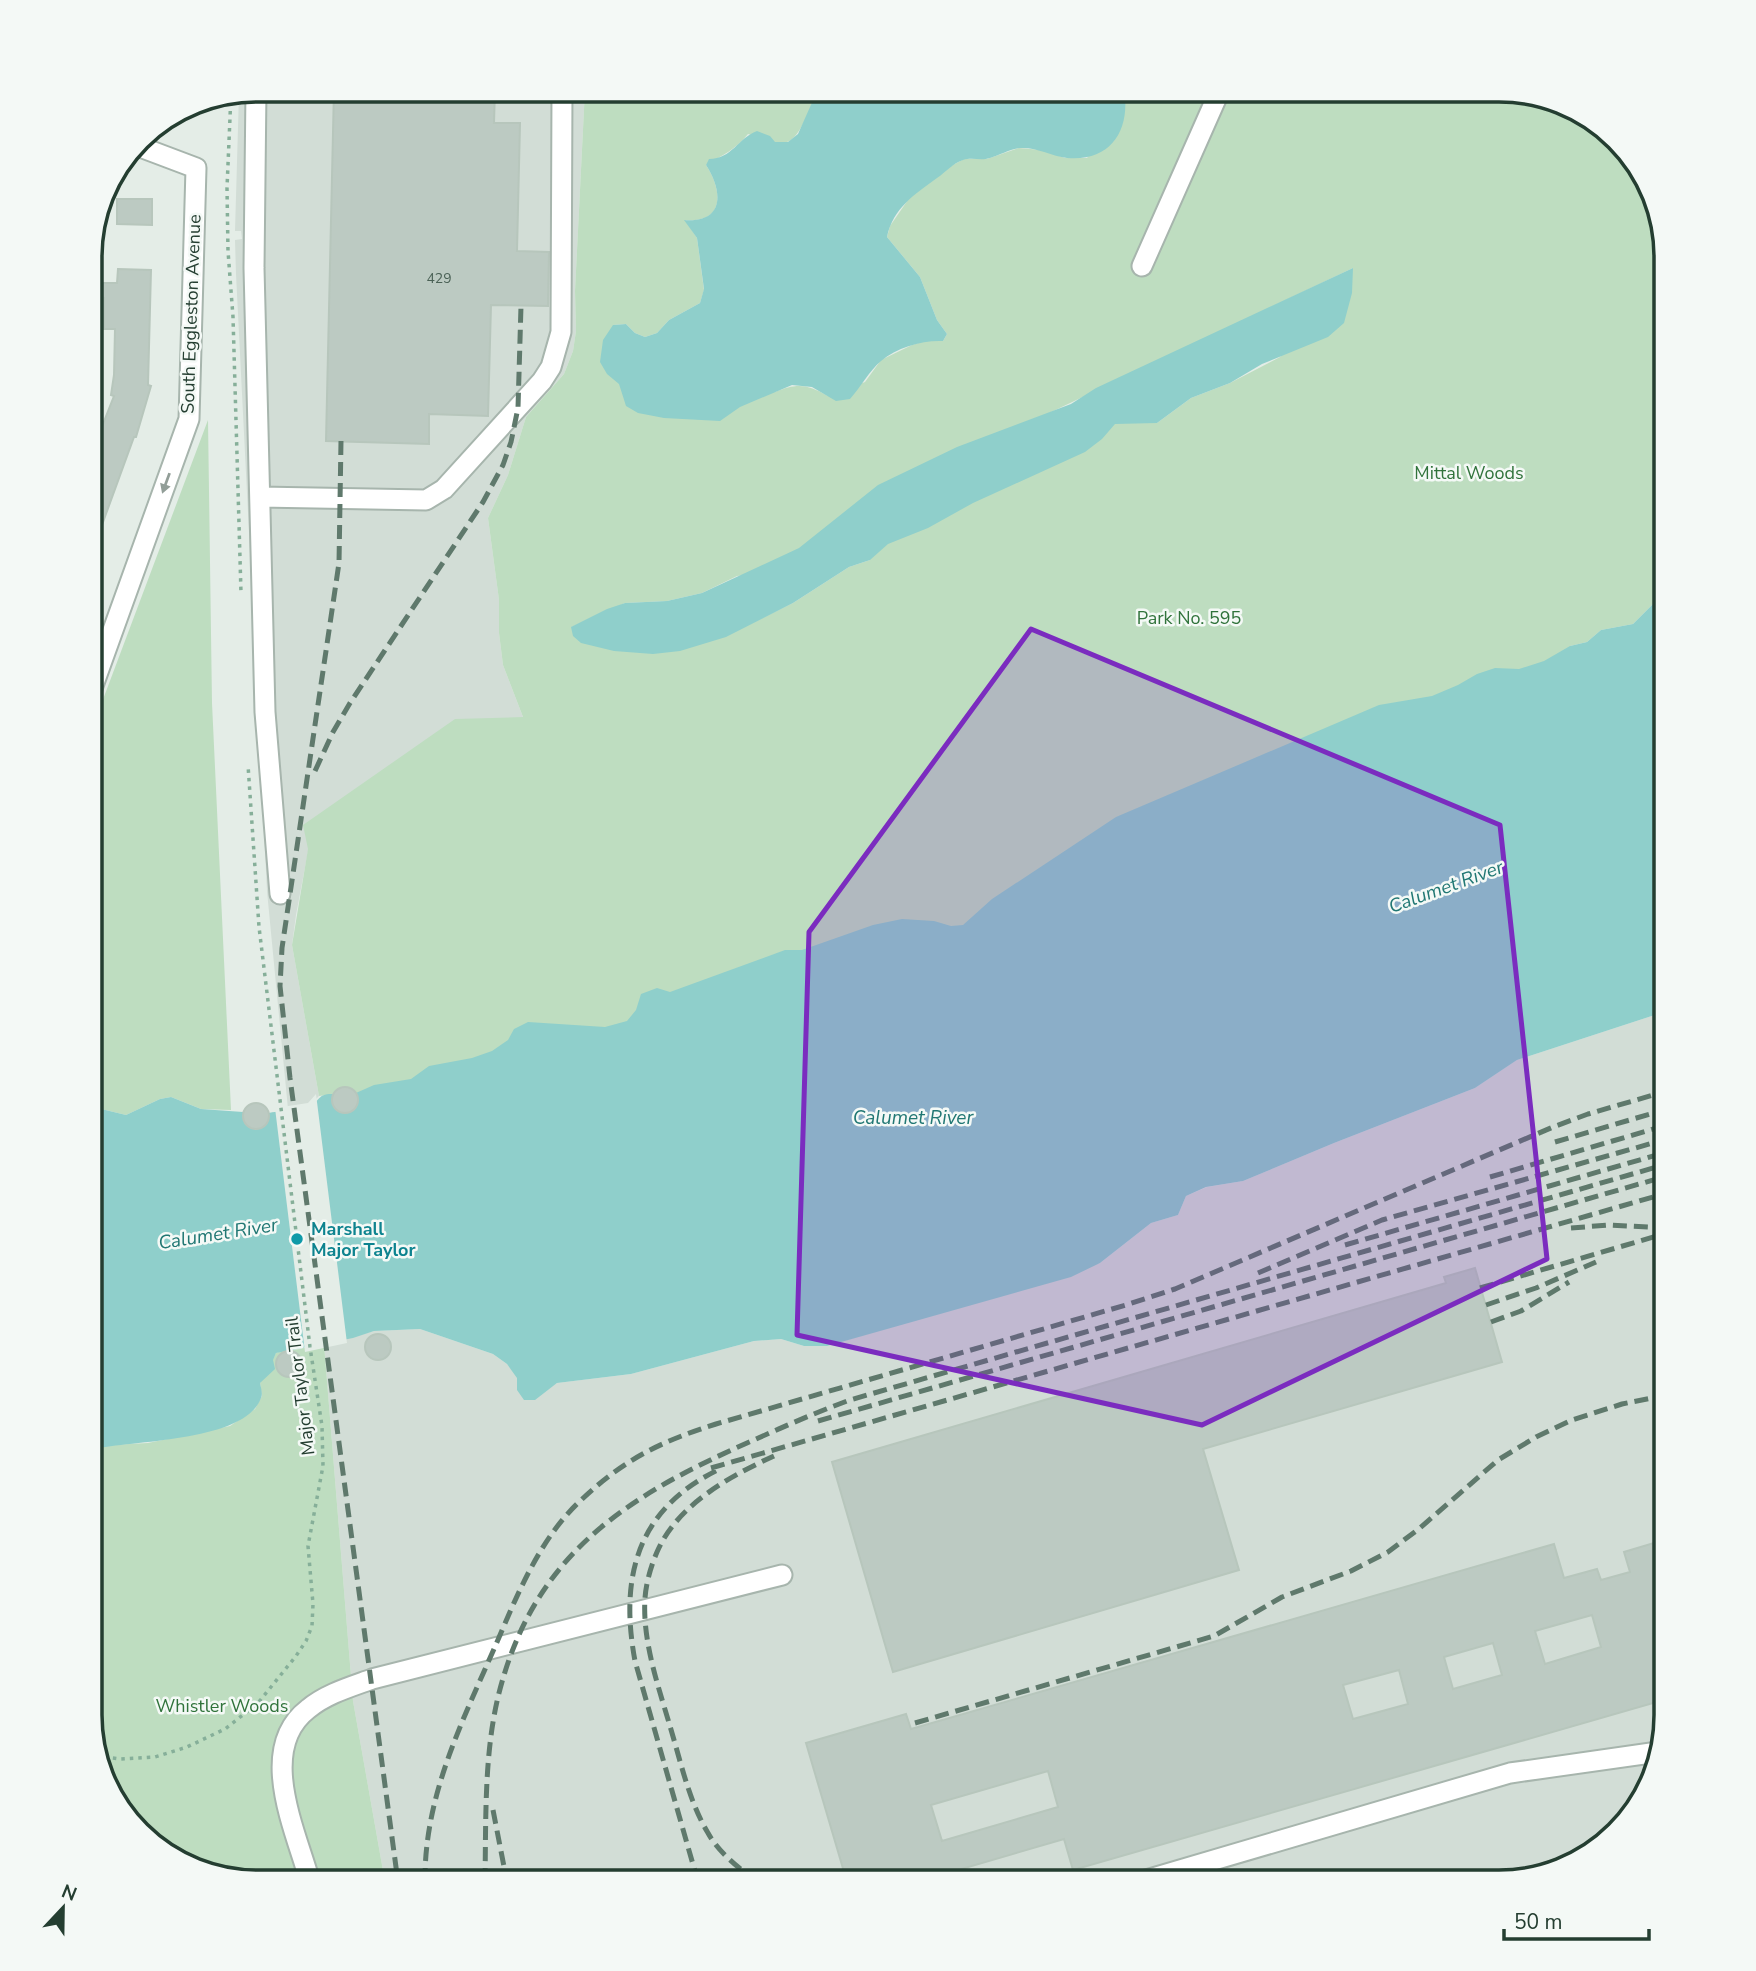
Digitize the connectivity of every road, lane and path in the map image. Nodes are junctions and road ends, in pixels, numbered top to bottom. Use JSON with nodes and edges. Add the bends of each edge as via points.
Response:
{"nodes":[{"id":1,"x":256,"y":101,"type":"edge"},
{"id":2,"x":562,"y":101,"type":"edge"},
{"id":3,"x":1214,"y":102,"type":"edge"},
{"id":4,"x":145,"y":149,"type":"edge"},
{"id":5,"x":1142,"y":266,"type":"dead end"},
{"id":6,"x":260,"y":497,"type":"junction"},
{"id":7,"x":102,"y":662,"type":"edge"},
{"id":8,"x":280,"y":894,"type":"dead end"},
{"id":9,"x":272,"y":1040,"type":"dead end"},
{"id":10,"x":782,"y":1575,"type":"dead end"},
{"id":11,"x":1649,"y":1753,"type":"edge"},
{"id":12,"x":108,"y":1758,"type":"edge"},
{"id":13,"x":307,"y":1870,"type":"edge"},
{"id":14,"x":1180,"y":1870,"type":"edge"}],
"edges":[{"from":1,"to":6,"type":"street","via":[[254,268]]},
{"from":2,"to":6,"type":"street","via":[[561,332],[542,381],[444,489],[426,500]]},
{"from":3,"to":5,"type":"street"},
{"from":4,"to":7,"type":"street","name":"South Eggleston Avenue","one_way":true,"via":[[195,168],[190,419]]},
{"from":6,"to":8,"type":"street","via":[[265,712]]},
{"from":9,"to":12,"type":"path","name":"Major Taylor Trail","via":[[322,1426],[323,1466],[308,1546],[312,1626],[301,1649],[258,1703],[225,1729],[155,1757]]},
{"from":10,"to":13,"type":"street","via":[[372,1679],[327,1696],[293,1723],[280,1767]]},
{"from":11,"to":14,"type":"street","via":[[1510,1773]]}]}
